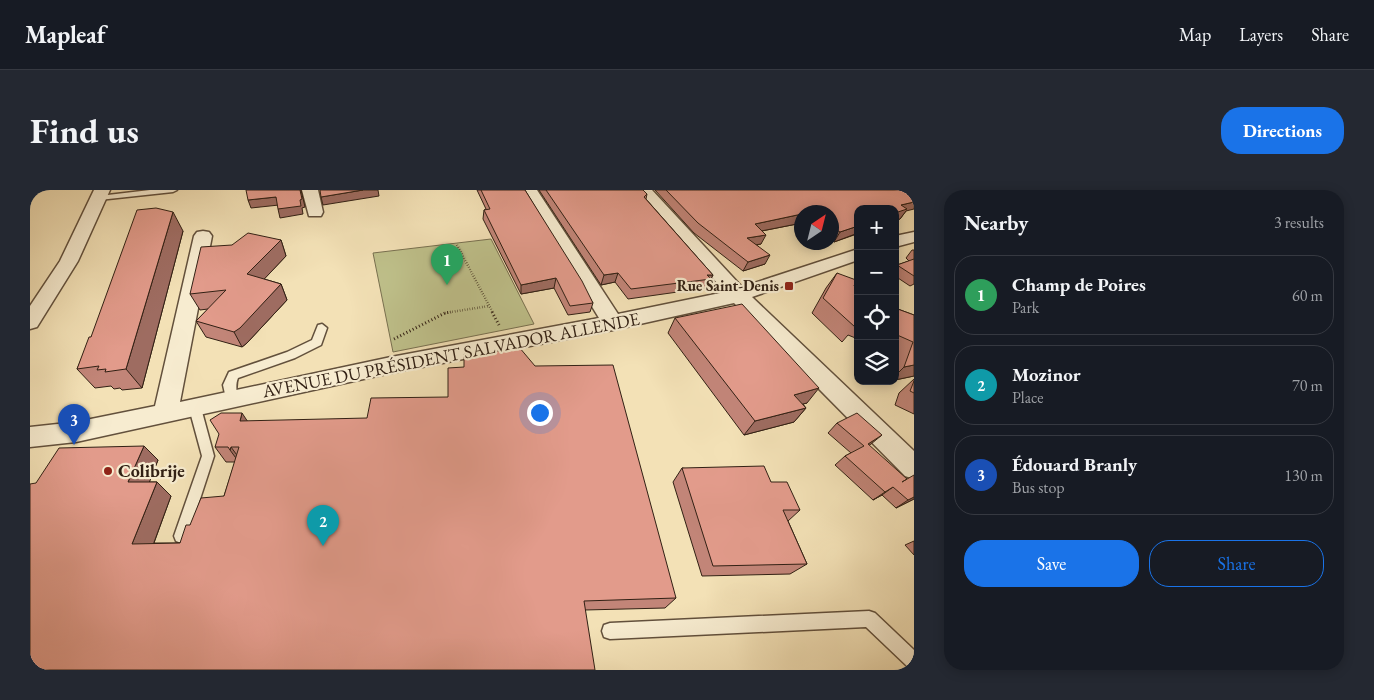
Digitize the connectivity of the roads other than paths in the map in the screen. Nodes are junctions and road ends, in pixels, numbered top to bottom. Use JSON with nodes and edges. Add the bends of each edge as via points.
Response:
{"nodes":[{"id":1,"x":173,"y":190,"type":"edge"},
{"id":2,"x":310,"y":190,"type":"edge"},
{"id":3,"x":529,"y":190,"type":"edge"},
{"id":4,"x":643,"y":190,"type":"edge"},
{"id":5,"x":100,"y":194,"type":"edge"},
{"id":6,"x":315,"y":212,"type":"dead end"},
{"id":7,"x":203,"y":236,"type":"dead end"},
{"id":8,"x":914,"y":237,"type":"edge"},
{"id":9,"x":899,"y":241,"type":"edge"},
{"id":10,"x":854,"y":255,"type":"edge"},
{"id":11,"x":739,"y":296,"type":"junction"},
{"id":12,"x":30,"y":322,"type":"edge"},
{"id":13,"x":613,"y":323,"type":"junction"},
{"id":14,"x":322,"y":328,"type":"dead end"},
{"id":15,"x":231,"y":400,"type":"junction"},
{"id":16,"x":195,"y":408,"type":"junction"},
{"id":17,"x":165,"y":414,"type":"junction"},
{"id":18,"x":33,"y":439,"type":"edge"},
{"id":19,"x":914,"y":468,"type":"edge"},
{"id":20,"x":181,"y":536,"type":"edge"},
{"id":21,"x":610,"y":631,"type":"dead end"},
{"id":22,"x":914,"y":661,"type":"edge"}],
"edges":[{"from":1,"to":5,"type":"lane"},
{"from":2,"to":6,"type":"street"},
{"from":3,"to":13,"type":"street"},
{"from":4,"to":11,"type":"street"},
{"from":5,"to":12,"type":"street","via":[[69,261]]},
{"from":7,"to":17,"type":"street"},
{"from":8,"to":9,"type":"street"},
{"from":10,"to":11,"type":"street","name":"AVENUE DU PRÉSIDENT SALVADOR ALLENDE"},
{"from":11,"to":13,"type":"street","name":"AVENUE DU PRÉSIDENT SALVADOR ALLENDE"},
{"from":11,"to":19,"type":"street"},
{"from":13,"to":15,"type":"street","name":"AVENUE DU PRÉSIDENT SALVADOR ALLENDE","via":[[391,365]]},
{"from":14,"to":15,"type":"lane","via":[[317,342],[291,356],[233,375],[229,385]]},
{"from":15,"to":16,"type":"street","name":"AVENUE DU PRÉSIDENT SALVADOR ALLENDE"},
{"from":16,"to":17,"type":"street","name":"AVENUE DU PRÉSIDENT SALVADOR ALLENDE"},
{"from":16,"to":20,"type":"lane","via":[[208,456]]},
{"from":17,"to":18,"type":"street","name":"AVENUE DU PRÉSIDENT SALVADOR ALLENDE"},
{"from":21,"to":22,"type":"lane","via":[[869,619]]}]}
